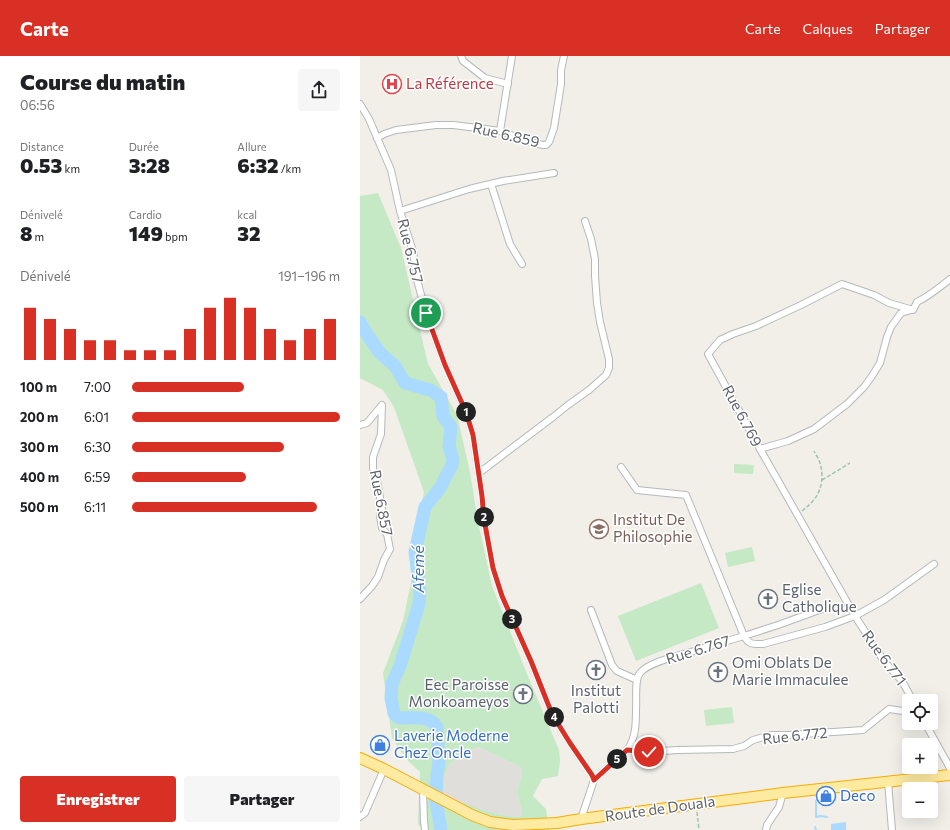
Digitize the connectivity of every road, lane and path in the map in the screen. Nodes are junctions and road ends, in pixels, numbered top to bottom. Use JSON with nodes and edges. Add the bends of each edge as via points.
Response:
{"nodes":[{"id":1,"x":461,"y":56,"type":"edge"},
{"id":2,"x":512,"y":56,"type":"edge"},
{"id":3,"x":564,"y":56,"type":"edge"},
{"id":4,"x":508,"y":84,"type":"junction"},
{"id":5,"x":360,"y":104,"type":"edge"},
{"id":6,"x":500,"y":131,"type":"junction"},
{"id":7,"x":377,"y":138,"type":"junction"},
{"id":8,"x":554,"y":173,"type":"dead end"},
{"id":9,"x":491,"y":184,"type":"junction"},
{"id":10,"x":400,"y":211,"type":"junction"},
{"id":11,"x":585,"y":221,"type":"dead end"},
{"id":12,"x":522,"y":264,"type":"dead end"},
{"id":13,"x":950,"y":279,"type":"edge"},
{"id":14,"x":914,"y":310,"type":"junction"},
{"id":15,"x":360,"y":425,"type":"edge"},
{"id":16,"x":760,"y":449,"type":"junction"},
{"id":17,"x":814,"y":451,"type":"dead end"},
{"id":18,"x":850,"y":463,"type":"dead end"},
{"id":19,"x":620,"y":467,"type":"dead end"},
{"id":20,"x":479,"y":473,"type":"junction"},
{"id":21,"x":822,"y":480,"type":"junction"},
{"id":22,"x":797,"y":516,"type":"junction"},
{"id":23,"x":934,"y":564,"type":"dead end"},
{"id":24,"x":360,"y":599,"type":"edge"},
{"id":25,"x":825,"y":608,"type":"dead end"},
{"id":26,"x":591,"y":610,"type":"dead end"},
{"id":27,"x":855,"y":616,"type":"junction"},
{"id":28,"x":744,"y":636,"type":"junction"},
{"id":29,"x":637,"y":680,"type":"junction"},
{"id":30,"x":909,"y":694,"type":"edge"},
{"id":31,"x":902,"y":711,"type":"edge"},
{"id":32,"x":929,"y":730,"type":"edge"},
{"id":33,"x":627,"y":750,"type":"junction"},
{"id":34,"x":360,"y":758,"type":"edge"},
{"id":35,"x":950,"y":768,"type":"edge"},
{"id":36,"x":384,"y":769,"type":"junction"},
{"id":37,"x":950,"y":775,"type":"edge"},
{"id":38,"x":594,"y":780,"type":"junction"},
{"id":39,"x":888,"y":782,"type":"junction"},
{"id":40,"x":426,"y":791,"type":"junction"},
{"id":41,"x":783,"y":793,"type":"junction"},
{"id":42,"x":696,"y":804,"type":"junction"},
{"id":43,"x":360,"y":817,"type":"edge"},
{"id":44,"x":581,"y":819,"type":"junction"},
{"id":45,"x":425,"y":830,"type":"edge"},
{"id":46,"x":699,"y":830,"type":"edge"},
{"id":47,"x":766,"y":830,"type":"edge"},
{"id":48,"x":892,"y":830,"type":"edge"}],
"edges":[{"from":1,"to":4,"type":"street","via":[[463,61],[485,78]]},
{"from":2,"to":4,"type":"street"},
{"from":3,"to":6,"type":"street","name":"Rue 6.859","via":[[557,114],[549,142],[543,145]]},
{"from":4,"to":6,"type":"street"},
{"from":5,"to":7,"type":"street","name":"Rue 6.757"},
{"from":6,"to":7,"type":"street","name":"Rue 6.859","via":[[436,125],[396,130]]},
{"from":7,"to":10,"type":"street","name":"Rue 6.757","via":[[391,170]]},
{"from":8,"to":9,"type":"street"},
{"from":9,"to":10,"type":"street"},
{"from":9,"to":12,"type":"street","via":[[510,244]]},
{"from":10,"to":20,"type":"street","name":"Rue 6.757","via":[[413,251],[417,280],[426,313],[472,429]]},
{"from":11,"to":20,"type":"street","via":[[595,259],[597,303],[609,368],[606,375],[589,390]]},
{"from":13,"to":14,"type":"street","via":[[916,302]]},
{"from":14,"to":16,"type":"street","via":[[901,313],[891,327],[880,363],[864,387],[847,404],[814,429],[788,441]]},
{"from":14,"to":16,"type":"street","name":"Rue 6.769","via":[[842,284],[756,326],[720,340],[708,354]]},
{"from":15,"to":24,"type":"street","name":"Rue 6.857","via":[[367,423],[382,405],[381,434],[373,457],[373,469],[382,508],[382,528],[387,534],[390,549],[378,577]]},
{"from":16,"to":22,"type":"street","name":"Rue 6.769"},
{"from":17,"to":21,"type":"path","via":[[820,461]]},
{"from":18,"to":21,"type":"path"},
{"from":19,"to":28,"type":"street","name":"Rue 6.767","via":[[637,490],[686,495]]},
{"from":20,"to":38,"type":"street","name":"Rue 6.757","via":[[493,568],[502,596],[552,714]]},
{"from":21,"to":22,"type":"path","via":[[821,488],[813,502]]},
{"from":22,"to":27,"type":"street","name":"Rue 6.769"},
{"from":23,"to":27,"type":"street","via":[[884,600]]},
{"from":25,"to":28,"type":"street"},
{"from":26,"to":29,"type":"street","via":[[612,665],[617,671]]},
{"from":27,"to":28,"type":"street","via":[[763,644],[753,644],[746,641]]},
{"from":27,"to":30,"type":"street","name":"Rue 6.771"},
{"from":28,"to":29,"type":"street","name":"Rue 6.767","via":[[660,661],[646,668]]},
{"from":29,"to":33,"type":"street","via":[[636,722],[633,738]]},
{"from":31,"to":33,"type":"street","name":"Rue 6.772","via":[[889,709],[863,730],[771,735],[733,748],[649,752]]},
{"from":32,"to":35,"type":"street"},
{"from":33,"to":38,"type":"street"},
{"from":34,"to":36,"type":"highway","name":"Route de Douala"},
{"from":36,"to":40,"type":"highway","name":"Route de Douala"},
{"from":36,"to":43,"type":"street","via":[[365,813]]},
{"from":37,"to":39,"type":"highway","name":"Route de Douala"},
{"from":38,"to":44,"type":"street"},
{"from":39,"to":41,"type":"highway","name":"Route de Douala"},
{"from":39,"to":48,"type":"street"},
{"from":40,"to":44,"type":"highway","name":"Route de Douala","via":[[490,822],[513,825]]},
{"from":40,"to":45,"type":"street"},
{"from":41,"to":42,"type":"highway","name":"Route de Douala"},
{"from":41,"to":47,"type":"street"},
{"from":42,"to":44,"type":"highway","name":"Route de Douala"},
{"from":42,"to":46,"type":"path"}]}
